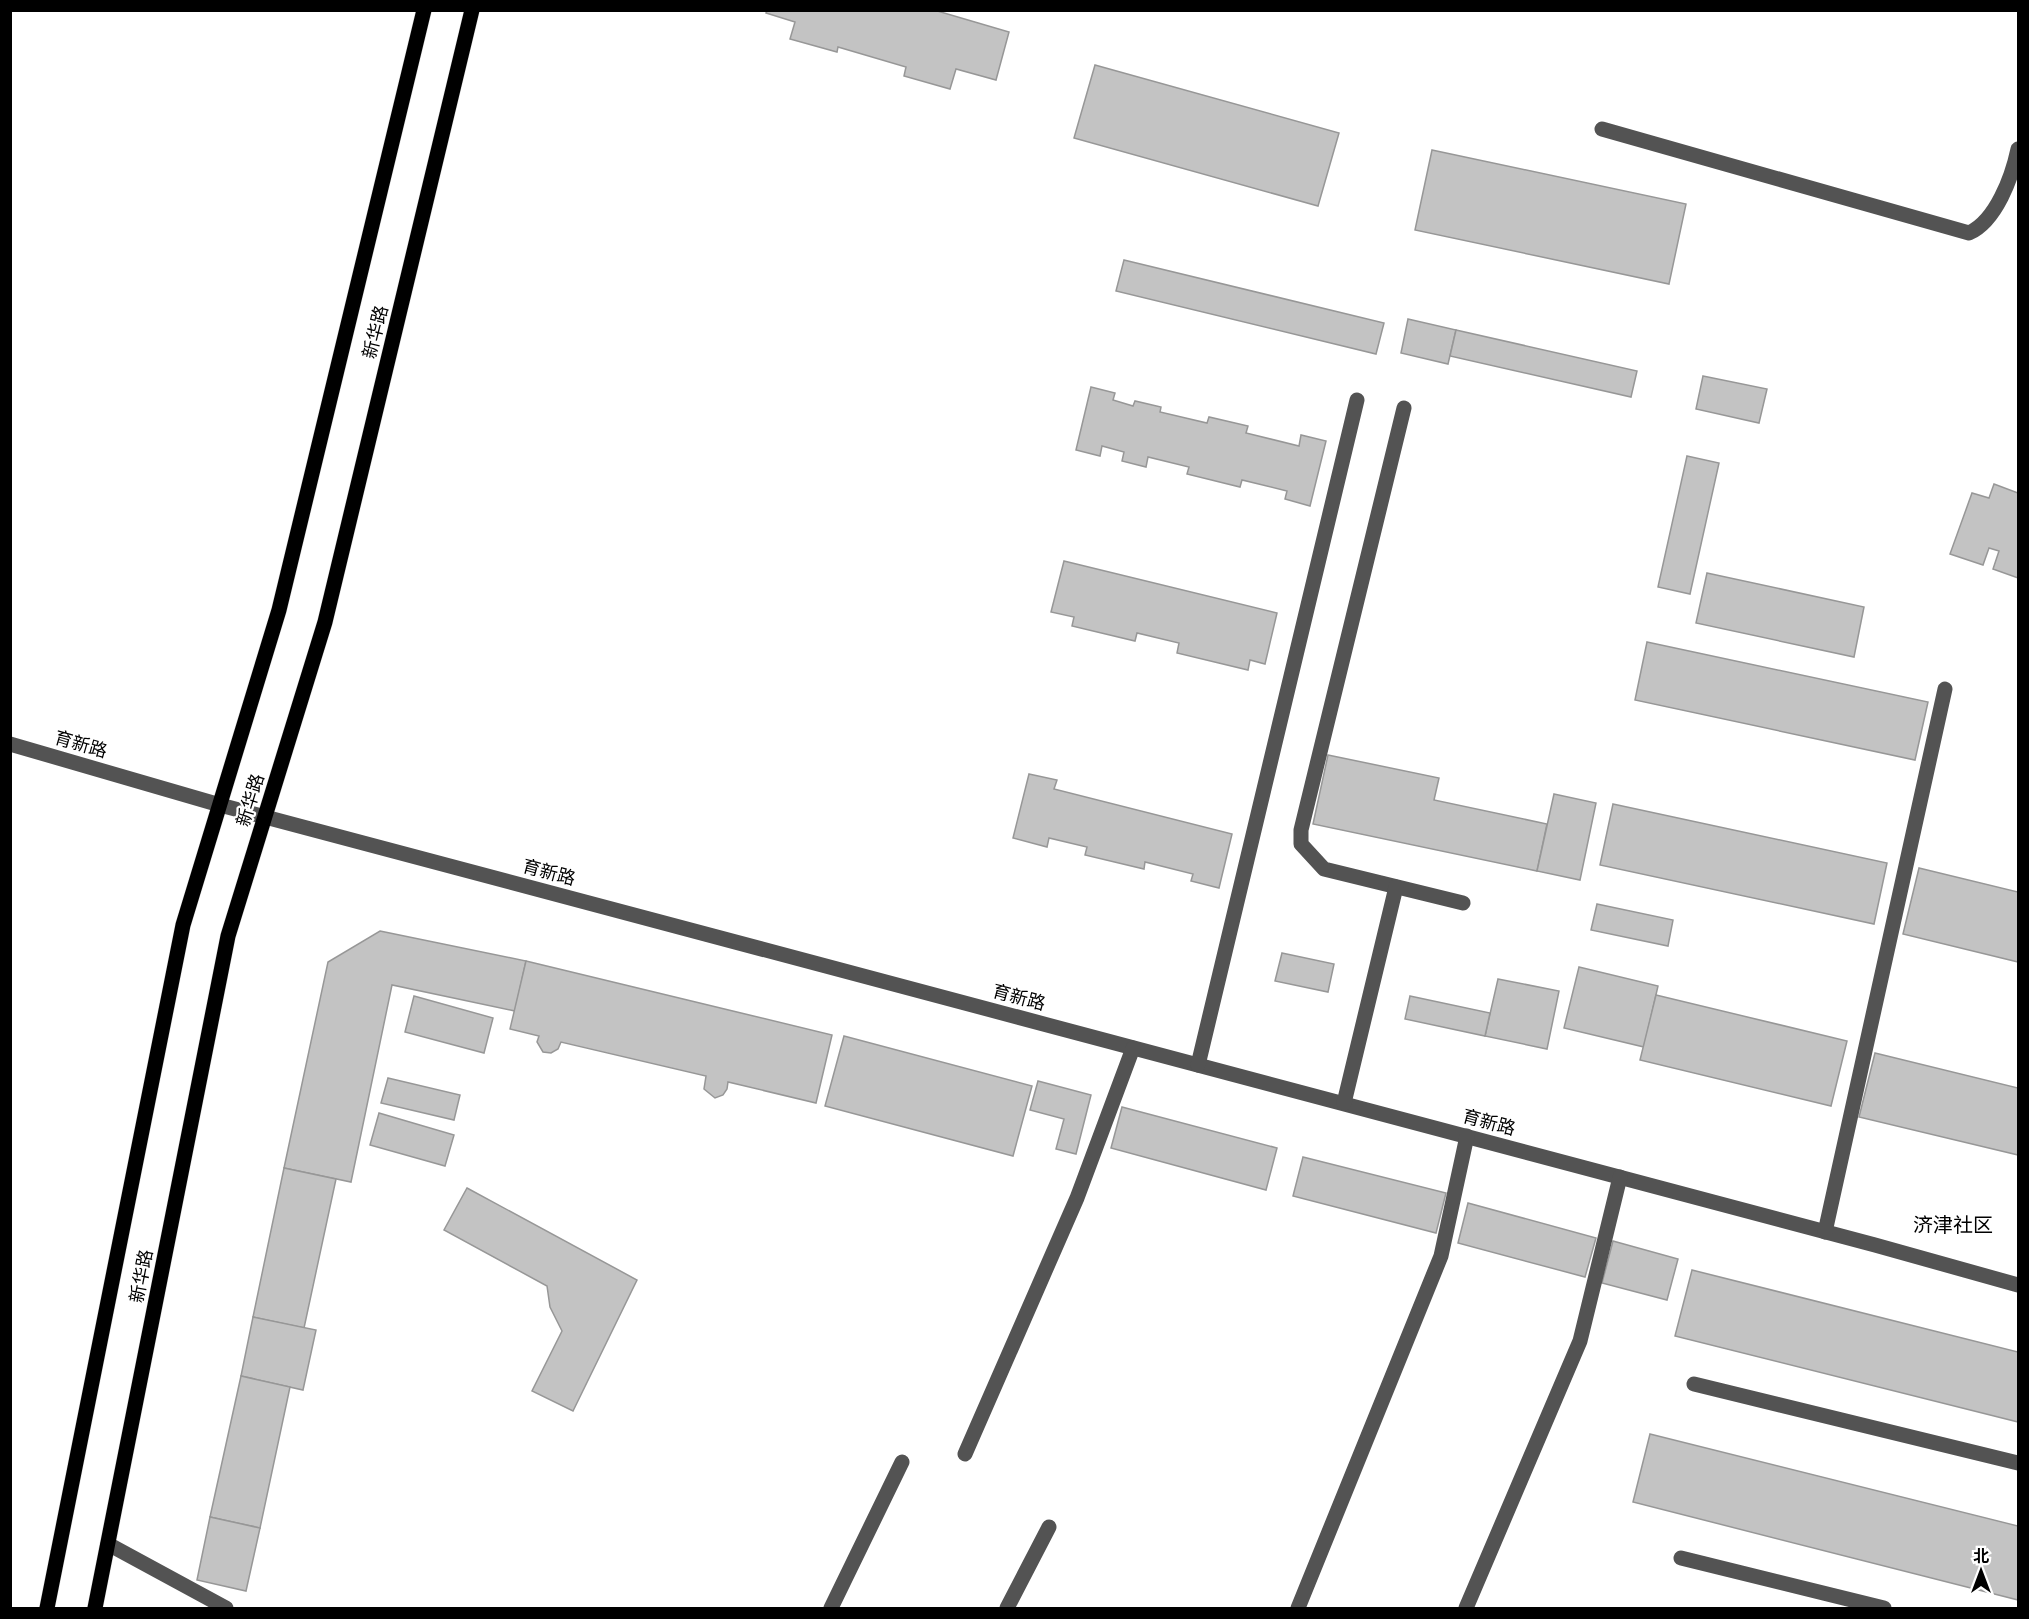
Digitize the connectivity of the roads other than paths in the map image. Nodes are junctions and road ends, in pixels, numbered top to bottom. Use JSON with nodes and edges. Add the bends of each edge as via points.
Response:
{"nodes":[{"id":1,"x":424,"y":10,"type":"edge"},
{"id":2,"x":472,"y":10,"type":"edge"},
{"id":3,"x":1602,"y":129,"type":"dead end"},
{"id":4,"x":2019,"y":149,"type":"edge"},
{"id":5,"x":1357,"y":400,"type":"dead end"},
{"id":6,"x":1404,"y":408,"type":"dead end"},
{"id":7,"x":1945,"y":689,"type":"dead end"},
{"id":8,"x":10,"y":744,"type":"edge"},
{"id":9,"x":220,"y":805,"type":"junction"},
{"id":10,"x":265,"y":817,"type":"junction"},
{"id":11,"x":1396,"y":887,"type":"junction"},
{"id":12,"x":1463,"y":903,"type":"dead end"},
{"id":13,"x":1133,"y":1048,"type":"junction"},
{"id":14,"x":1198,"y":1065,"type":"junction"},
{"id":15,"x":1344,"y":1103,"type":"junction"},
{"id":16,"x":1467,"y":1136,"type":"junction"},
{"id":17,"x":1620,"y":1177,"type":"junction"},
{"id":18,"x":1825,"y":1232,"type":"junction"},
{"id":19,"x":2019,"y":1285,"type":"edge"},
{"id":20,"x":1694,"y":1384,"type":"dead end"},
{"id":21,"x":965,"y":1454,"type":"dead end"},
{"id":22,"x":902,"y":1462,"type":"dead end"},
{"id":23,"x":2019,"y":1463,"type":"edge"},
{"id":24,"x":1049,"y":1527,"type":"dead end"},
{"id":25,"x":108,"y":1544,"type":"junction"},
{"id":26,"x":1681,"y":1558,"type":"dead end"},
{"id":27,"x":47,"y":1608,"type":"edge"},
{"id":28,"x":95,"y":1608,"type":"edge"},
{"id":29,"x":226,"y":1608,"type":"edge"},
{"id":30,"x":831,"y":1608,"type":"edge"},
{"id":31,"x":1007,"y":1608,"type":"edge"},
{"id":32,"x":1298,"y":1608,"type":"edge"},
{"id":33,"x":1466,"y":1608,"type":"edge"},
{"id":34,"x":1884,"y":1608,"type":"edge"}],
"edges":[{"from":1,"to":9,"type":"main road","name":"新华路","via":[[279,610]]},
{"from":2,"to":10,"type":"main road","name":"新华路","via":[[325,622]]},
{"from":3,"to":4,"type":"street","via":[[1969,233],[1981,227],[1996,206]]},
{"from":5,"to":14,"type":"street"},
{"from":6,"to":11,"type":"street","via":[[1301,830],[1301,844],[1324,869]]},
{"from":7,"to":18,"type":"street"},
{"from":8,"to":9,"type":"street","name":"育新路"},
{"from":9,"to":10,"type":"street","name":"育新路"},
{"from":9,"to":27,"type":"main road","name":"新华路","via":[[183,925]]},
{"from":10,"to":13,"type":"street","name":"育新路"},
{"from":10,"to":25,"type":"main road","name":"新华路","via":[[228,936]]},
{"from":11,"to":12,"type":"street"},
{"from":11,"to":15,"type":"street"},
{"from":13,"to":14,"type":"street","name":"育新路"},
{"from":13,"to":21,"type":"street","via":[[1077,1198]]},
{"from":14,"to":15,"type":"street","name":"育新路"},
{"from":15,"to":16,"type":"street","name":"育新路"},
{"from":16,"to":17,"type":"street","name":"育新路"},
{"from":16,"to":32,"type":"street","via":[[1441,1256]]},
{"from":17,"to":18,"type":"street","name":"育新路"},
{"from":17,"to":33,"type":"street","via":[[1580,1341]]},
{"from":18,"to":19,"type":"street","name":"育新路"},
{"from":20,"to":23,"type":"street"},
{"from":22,"to":30,"type":"street"},
{"from":24,"to":31,"type":"street"},
{"from":25,"to":28,"type":"main road","name":"新华路"},
{"from":25,"to":29,"type":"street"},
{"from":26,"to":34,"type":"street"}]}
